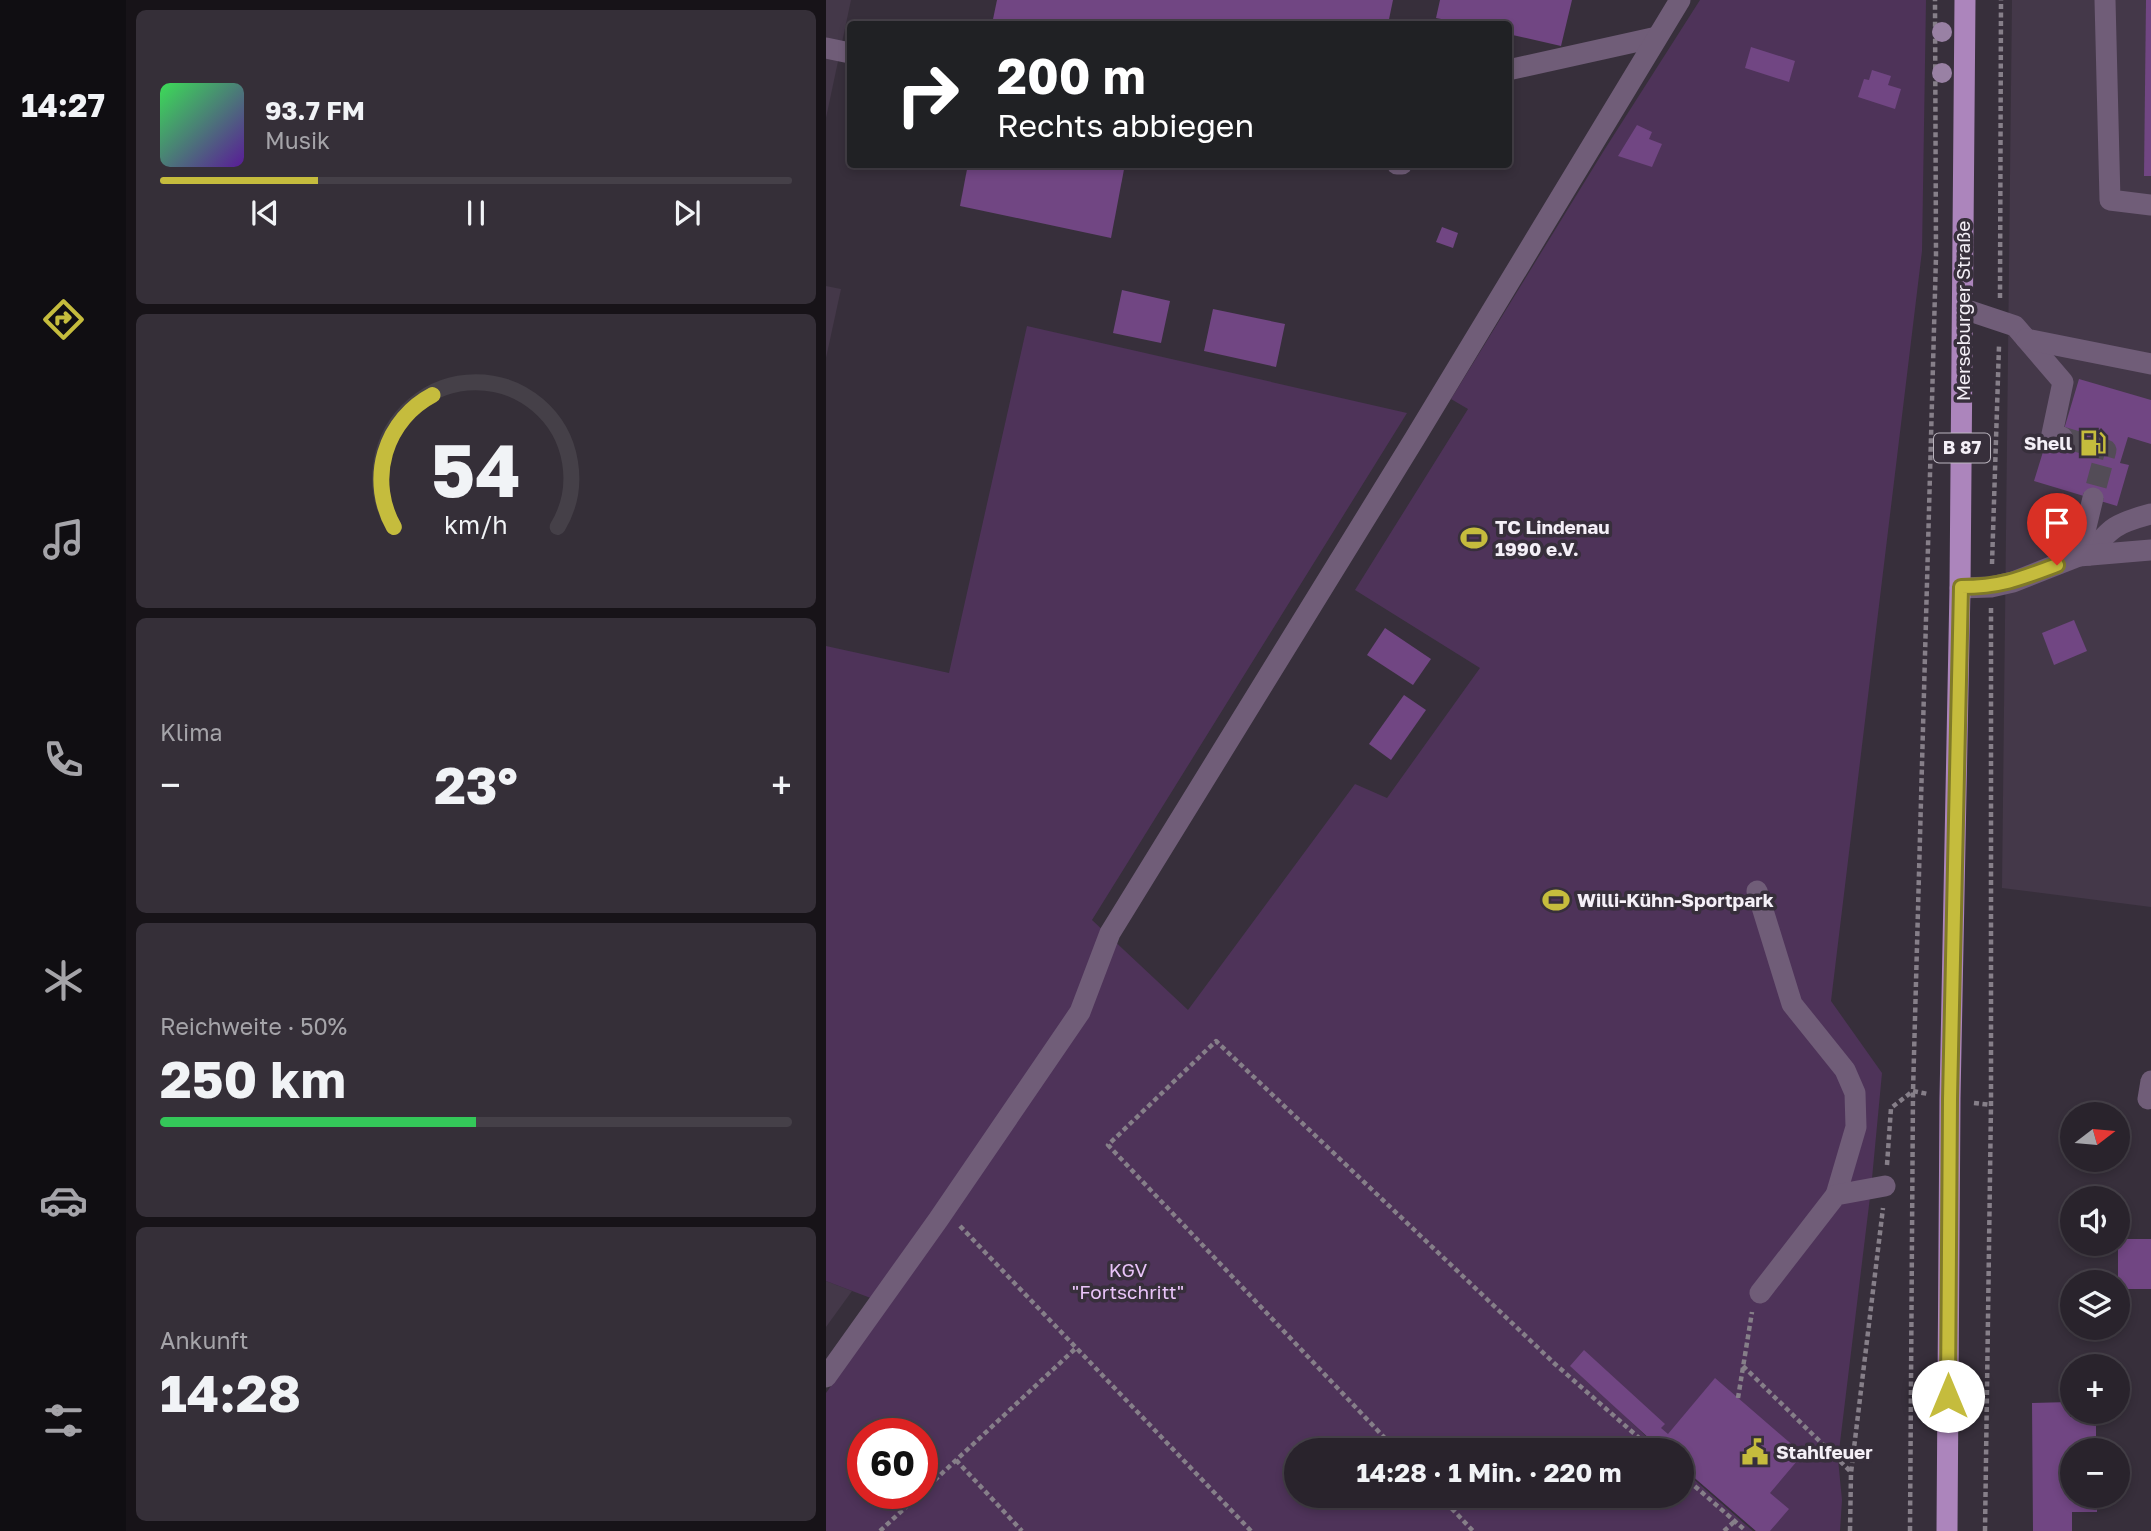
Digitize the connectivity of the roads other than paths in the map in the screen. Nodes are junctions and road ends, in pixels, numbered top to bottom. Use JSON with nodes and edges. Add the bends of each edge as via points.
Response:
{"nodes":[{"id":1,"x":1680,"y":0,"type":"edge"},
{"id":2,"x":2105,"y":0,"type":"edge"},
{"id":3,"x":1966,"y":5,"type":"edge"},
{"id":4,"x":1657,"y":37,"type":"junction"},
{"id":5,"x":826,"y":48,"type":"edge"},
{"id":6,"x":847,"y":52,"type":"edge"},
{"id":7,"x":1512,"y":69,"type":"edge"},
{"id":8,"x":2151,"y":205,"type":"edge"},
{"id":9,"x":1964,"y":309,"type":"junction"},
{"id":10,"x":2014,"y":328,"type":"junction"},
{"id":11,"x":2151,"y":364,"type":"edge"},
{"id":12,"x":2062,"y":437,"type":"dead end"},
{"id":13,"x":2093,"y":498,"type":"tunnel mouth"},
{"id":14,"x":2151,"y":514,"type":"edge"},
{"id":15,"x":2151,"y":550,"type":"edge"},
{"id":16,"x":2084,"y":555,"type":"junction"},
{"id":17,"x":1961,"y":587,"type":"junction"},
{"id":18,"x":1757,"y":891,"type":"dead end"},
{"id":19,"x":1885,"y":1186,"type":"road end"},
{"id":20,"x":1836,"y":1195,"type":"junction"},
{"id":21,"x":1759,"y":1293,"type":"road end"},
{"id":22,"x":826,"y":1377,"type":"edge"},
{"id":23,"x":1947,"y":1531,"type":"edge"}],
"edges":[{"from":1,"to":4,"type":"lane"},
{"from":2,"to":8,"type":"lane","via":[[2110,200]]},
{"from":3,"to":9,"type":"main road","name":"Merseburger Straße","number":"B 87"},
{"from":4,"to":7,"type":"lane"},
{"from":4,"to":22,"type":"lane","via":[[1110,933],[1080,1012]]},
{"from":5,"to":6,"type":"lane"},
{"from":9,"to":10,"type":"lane"},
{"from":9,"to":17,"type":"main road","name":"Merseburger Straße","number":"B 87"},
{"from":10,"to":11,"type":"lane"},
{"from":10,"to":12,"type":"lane","via":[[2063,382],[2052,434]]},
{"from":13,"to":16,"type":"lane"},
{"from":14,"to":16,"type":"lane","via":[[2107,531]]},
{"from":15,"to":16,"type":"lane"},
{"from":16,"to":17,"type":"lane","via":[[2012,582]]},
{"from":17,"to":23,"type":"main road","name":"Merseburger Straße","number":"B 87"},
{"from":18,"to":20,"type":"lane","via":[[1792,1004],[1845,1070],[1855,1093],[1856,1127]]},
{"from":19,"to":20,"type":"lane"},
{"from":20,"to":21,"type":"lane"}]}
